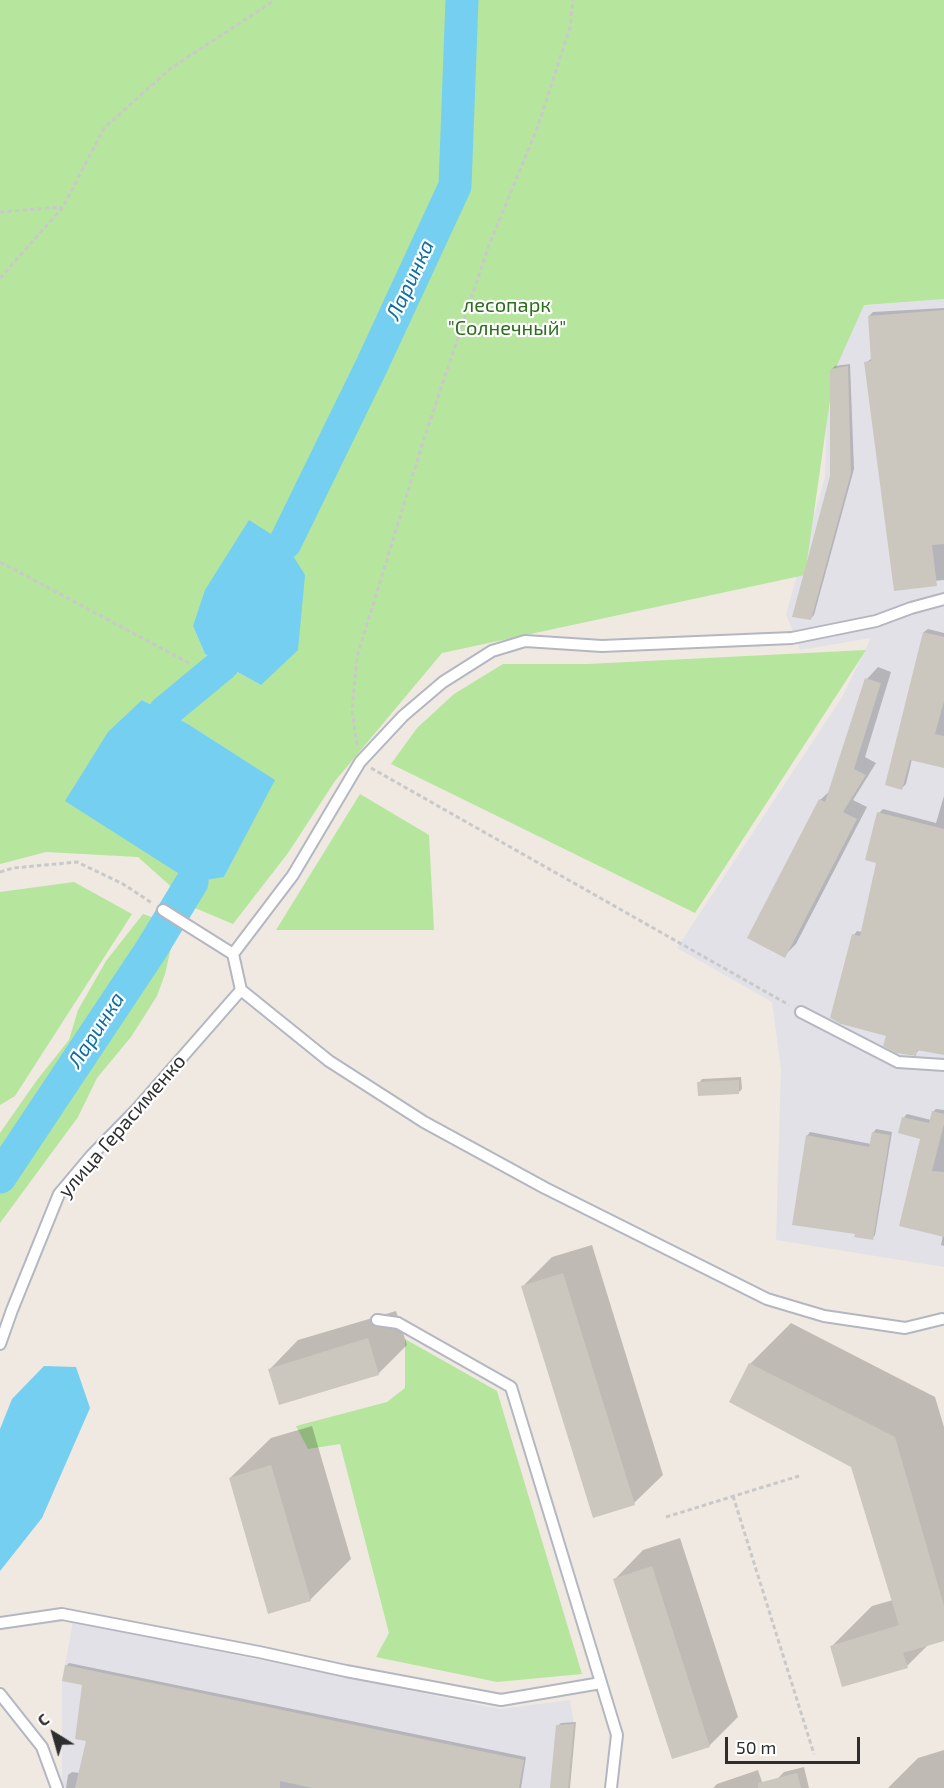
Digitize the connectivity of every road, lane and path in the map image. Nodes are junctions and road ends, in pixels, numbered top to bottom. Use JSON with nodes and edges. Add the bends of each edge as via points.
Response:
{"nodes":[{"id":1,"x":275,"y":0,"type":"edge"},
{"id":2,"x":573,"y":0,"type":"edge"},
{"id":3,"x":63,"y":207,"type":"junction"},
{"id":4,"x":0,"y":212,"type":"edge"},
{"id":5,"x":0,"y":278,"type":"edge"},
{"id":6,"x":0,"y":562,"type":"edge"},
{"id":7,"x":944,"y":600,"type":"edge"},
{"id":8,"x":189,"y":663,"type":"dead end"},
{"id":9,"x":360,"y":762,"type":"junction"},
{"id":10,"x":0,"y":872,"type":"edge"},
{"id":11,"x":163,"y":910,"type":"joint"},
{"id":12,"x":233,"y":954,"type":"junction"},
{"id":13,"x":241,"y":990,"type":"junction"},
{"id":14,"x":801,"y":1012,"type":"joint"},
{"id":15,"x":944,"y":1065,"type":"edge"},
{"id":16,"x":377,"y":1320,"type":"dead end"},
{"id":17,"x":943,"y":1320,"type":"edge"},
{"id":18,"x":0,"y":1344,"type":"edge"},
{"id":19,"x":799,"y":1476,"type":"dead end"},
{"id":20,"x":733,"y":1496,"type":"junction"},
{"id":21,"x":666,"y":1517,"type":"dead end"},
{"id":22,"x":0,"y":1623,"type":"edge"},
{"id":23,"x":600,"y":1683,"type":"junction"},
{"id":24,"x":0,"y":1694,"type":"edge"},
{"id":25,"x":814,"y":1754,"type":"dead end"},
{"id":26,"x":57,"y":1788,"type":"edge"},
{"id":27,"x":610,"y":1788,"type":"edge"}],
"edges":[{"from":1,"to":3,"type":"path","via":[[171,68],[104,128]]},
{"from":2,"to":9,"type":"path","via":[[570,27],[538,126],[489,245],[357,657],[352,710]]},
{"from":3,"to":4,"type":"path"},
{"from":3,"to":5,"type":"path"},
{"from":6,"to":8,"type":"path"},
{"from":7,"to":9,"type":"lane","via":[[876,621],[792,638],[602,646],[525,641],[492,651],[442,682]]},
{"from":9,"to":12,"type":"lane","via":[[293,875]]},
{"from":9,"to":14,"type":"path"},
{"from":10,"to":11,"type":"path","via":[[77,862],[123,884]]},
{"from":11,"to":12,"type":"lane"},
{"from":12,"to":13,"type":"lane"},
{"from":13,"to":17,"type":"lane","via":[[329,1061],[424,1122],[544,1188],[767,1299],[824,1316],[905,1328]]},
{"from":13,"to":18,"type":"lane","name":"улица Герасименко","via":[[59,1194]]},
{"from":14,"to":15,"type":"lane","via":[[898,1062]]},
{"from":16,"to":23,"type":"lane","via":[[398,1323],[511,1387]]},
{"from":19,"to":20,"type":"path"},
{"from":20,"to":21,"type":"path"},
{"from":20,"to":25,"type":"path"},
{"from":22,"to":23,"type":"lane","via":[[62,1614],[501,1700]]},
{"from":23,"to":27,"type":"lane","via":[[617,1735]]},
{"from":24,"to":26,"type":"lane","via":[[42,1747]]}]}
